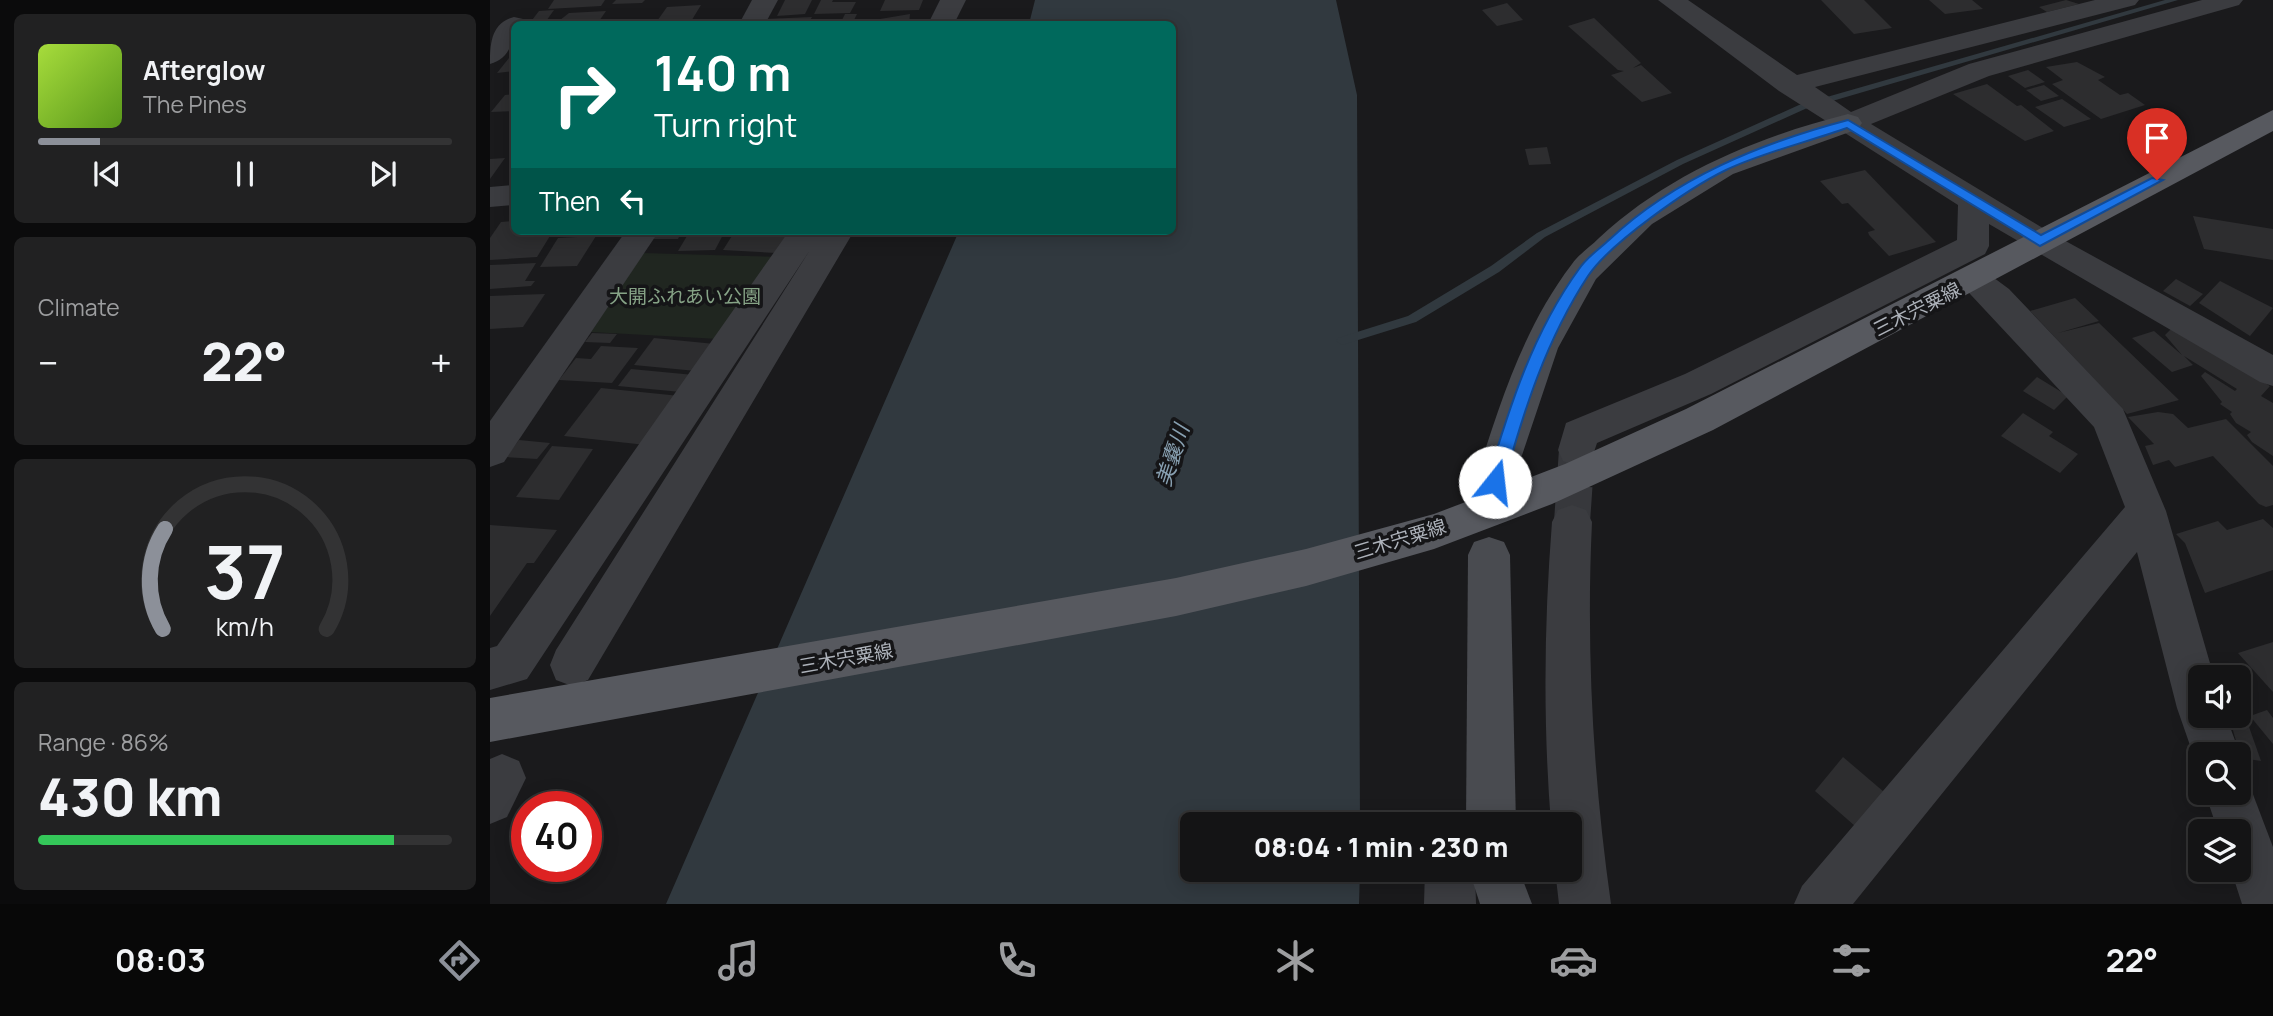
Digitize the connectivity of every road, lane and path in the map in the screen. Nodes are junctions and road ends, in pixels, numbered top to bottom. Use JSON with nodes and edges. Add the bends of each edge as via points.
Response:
{"nodes":[{"id":1,"x":765,"y":0,"type":"edge"},
{"id":2,"x":953,"y":0,"type":"edge"},
{"id":3,"x":1671,"y":0,"type":"edge"},
{"id":4,"x":2126,"y":0,"type":"edge"},
{"id":5,"x":2230,"y":0,"type":"edge"},
{"id":6,"x":754,"y":21,"type":"edge"},
{"id":7,"x":942,"y":21,"type":"edge"},
{"id":8,"x":511,"y":29,"type":"edge"},
{"id":9,"x":490,"y":56,"type":"edge"},
{"id":10,"x":1792,"y":87,"type":"junction"},
{"id":11,"x":1839,"y":117,"type":"junction"},
{"id":12,"x":2273,"y":119,"type":"edge"},
{"id":13,"x":511,"y":195,"type":"edge"},
{"id":14,"x":490,"y":197,"type":"edge"},
{"id":15,"x":1973,"y":200,"type":"junction"},
{"id":16,"x":640,"y":235,"type":"edge"},
{"id":17,"x":803,"y":235,"type":"edge"},
{"id":18,"x":836,"y":235,"type":"edge"},
{"id":19,"x":2040,"y":241,"type":"junction"},
{"id":20,"x":1974,"y":280,"type":"junction"},
{"id":21,"x":2273,"y":372,"type":"edge"},
{"id":22,"x":1577,"y":450,"type":"tunnel mouth"},
{"id":23,"x":490,"y":451,"type":"edge"},
{"id":24,"x":1495,"y":482,"type":"dead end"},
{"id":25,"x":2146,"y":511,"type":"junction"},
{"id":26,"x":1572,"y":522,"type":"tunnel mouth"},
{"id":27,"x":1489,"y":555,"type":"dead end"},
{"id":28,"x":572,"y":665,"type":"dead end"},
{"id":29,"x":2188,"y":665,"type":"edge"},
{"id":30,"x":501,"y":667,"type":"edge"},
{"id":31,"x":490,"y":720,"type":"edge"},
{"id":32,"x":2233,"y":805,"type":"edge"},
{"id":33,"x":1491,"y":812,"type":"edge"},
{"id":34,"x":1450,"y":882,"type":"edge"},
{"id":35,"x":1498,"y":882,"type":"edge"},
{"id":36,"x":1450,"y":904,"type":"edge"},
{"id":37,"x":1506,"y":904,"type":"edge"},
{"id":38,"x":1585,"y":904,"type":"edge"},
{"id":39,"x":1820,"y":904,"type":"edge"},
{"id":40,"x":2268,"y":904,"type":"edge"}],
"edges":[{"from":1,"to":6,"type":"street"},
{"from":2,"to":7,"type":"street"},
{"from":3,"to":10,"type":"street"},
{"from":4,"to":10,"type":"street"},
{"from":5,"to":11,"type":"street","via":[[1979,70]]},
{"from":8,"to":9,"type":"street"},
{"from":10,"to":11,"type":"street"},
{"from":11,"to":15,"type":"street"},
{"from":11,"to":24,"type":"street","via":[[1722,167],[1641,217],[1584,271],[1540,348]]},
{"from":12,"to":19,"type":"main road","name":"三木宍粟線"},
{"from":13,"to":14,"type":"street"},
{"from":15,"to":19,"type":"street"},
{"from":15,"to":22,"type":"street","via":[[1973,246],[1698,384],[1579,434]]},
{"from":16,"to":23,"type":"street"},
{"from":17,"to":30,"type":"street"},
{"from":18,"to":28,"type":"street"},
{"from":19,"to":20,"type":"main road","name":"三木宍粟線"},
{"from":19,"to":21,"type":"street"},
{"from":20,"to":25,"type":"street","via":[[1997,298],[2109,419]]},
{"from":20,"to":31,"type":"main road","name":"三木宍粟線","via":[[1622,457],[1496,509],[1402,541],[1235,585]]},
{"from":25,"to":29,"type":"street"},
{"from":25,"to":39,"type":"street"},
{"from":26,"to":38,"type":"street","via":[[1565,603],[1573,820]]},
{"from":27,"to":33,"type":"street"},
{"from":32,"to":40,"type":"street"},
{"from":34,"to":36,"type":"street"},
{"from":35,"to":37,"type":"street"}]}
